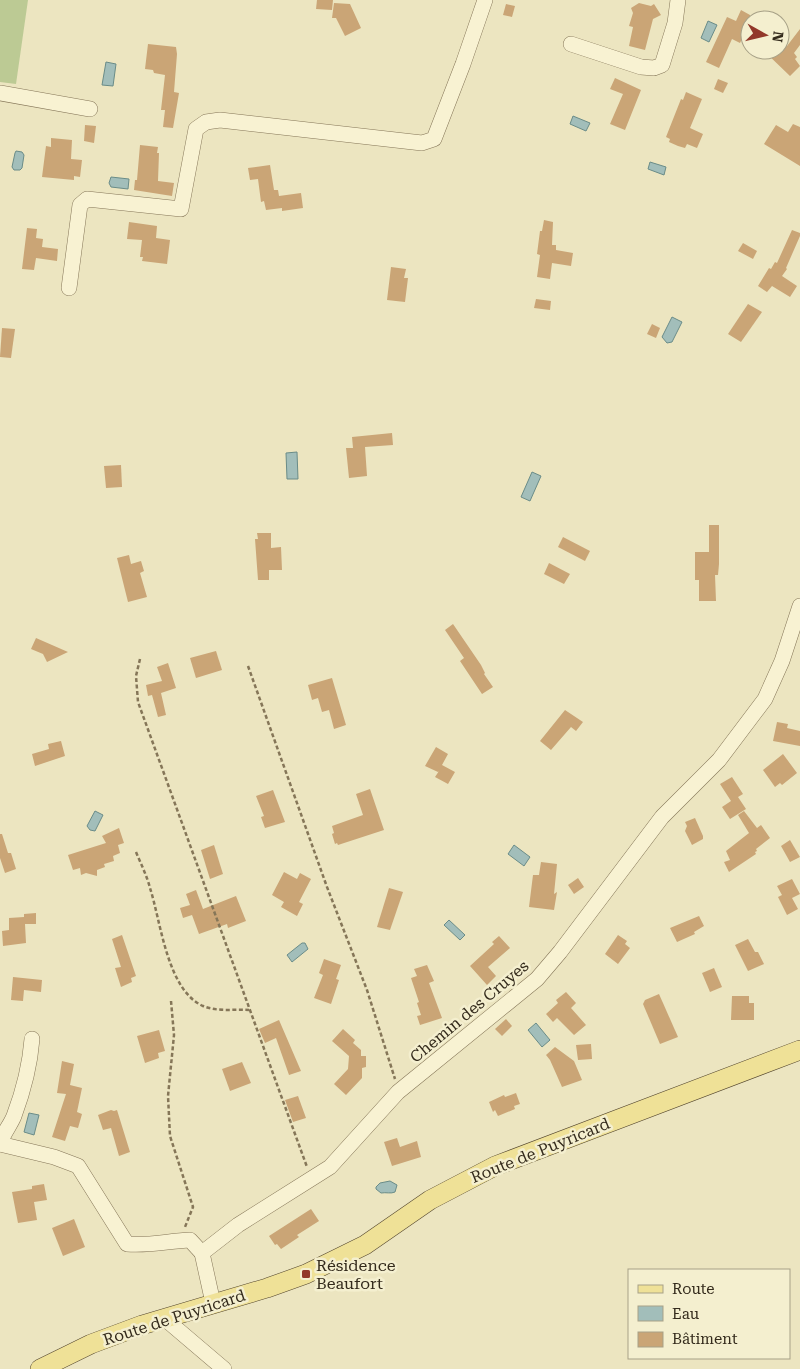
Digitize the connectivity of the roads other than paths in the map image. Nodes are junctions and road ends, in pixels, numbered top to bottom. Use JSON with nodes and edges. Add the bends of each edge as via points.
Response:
{"nodes":[{"id":1,"x":484,"y":0,"type":"edge"},
{"id":2,"x":678,"y":0,"type":"edge"},
{"id":3,"x":571,"y":44,"type":"dead end"},
{"id":4,"x":0,"y":93,"type":"edge"},
{"id":5,"x":90,"y":109,"type":"dead end"},
{"id":6,"x":69,"y":288,"type":"dead end"},
{"id":7,"x":800,"y":606,"type":"edge"},
{"id":8,"x":32,"y":1039,"type":"dead end"},
{"id":9,"x":800,"y":1050,"type":"edge"},
{"id":10,"x":0,"y":1144,"type":"edge"},
{"id":11,"x":202,"y":1252,"type":"junction"},
{"id":12,"x":213,"y":1303,"type":"junction"},
{"id":13,"x":164,"y":1318,"type":"junction"},
{"id":14,"x":40,"y":1369,"type":"edge"},
{"id":15,"x":224,"y":1369,"type":"edge"}],
"edges":[{"from":1,"to":6,"type":"street","via":[[434,139],[422,143],[220,120],[206,122],[196,129],[181,209],[87,199],[80,205]]},
{"from":2,"to":3,"type":"street","via":[[675,23],[662,66],[642,66]]},
{"from":4,"to":5,"type":"street"},
{"from":7,"to":11,"type":"street","name":"Chemin des Cruyes","via":[[766,699],[719,760],[662,817],[537,979],[398,1092],[330,1167],[238,1225]]},
{"from":8,"to":10,"type":"street","via":[[31,1057],[13,1118]]},
{"from":9,"to":12,"type":"main road","name":"Route de Puyricard","via":[[495,1166],[430,1200],[365,1245],[326,1265],[267,1288]]},
{"from":10,"to":11,"type":"street","via":[[78,1166],[127,1244],[190,1240]]},
{"from":11,"to":12,"type":"street"},
{"from":12,"to":13,"type":"main road","name":"Route de Puyricard"},
{"from":13,"to":14,"type":"main road","name":"Route de Puyricard","via":[[91,1344]]},
{"from":13,"to":15,"type":"street"}]}
